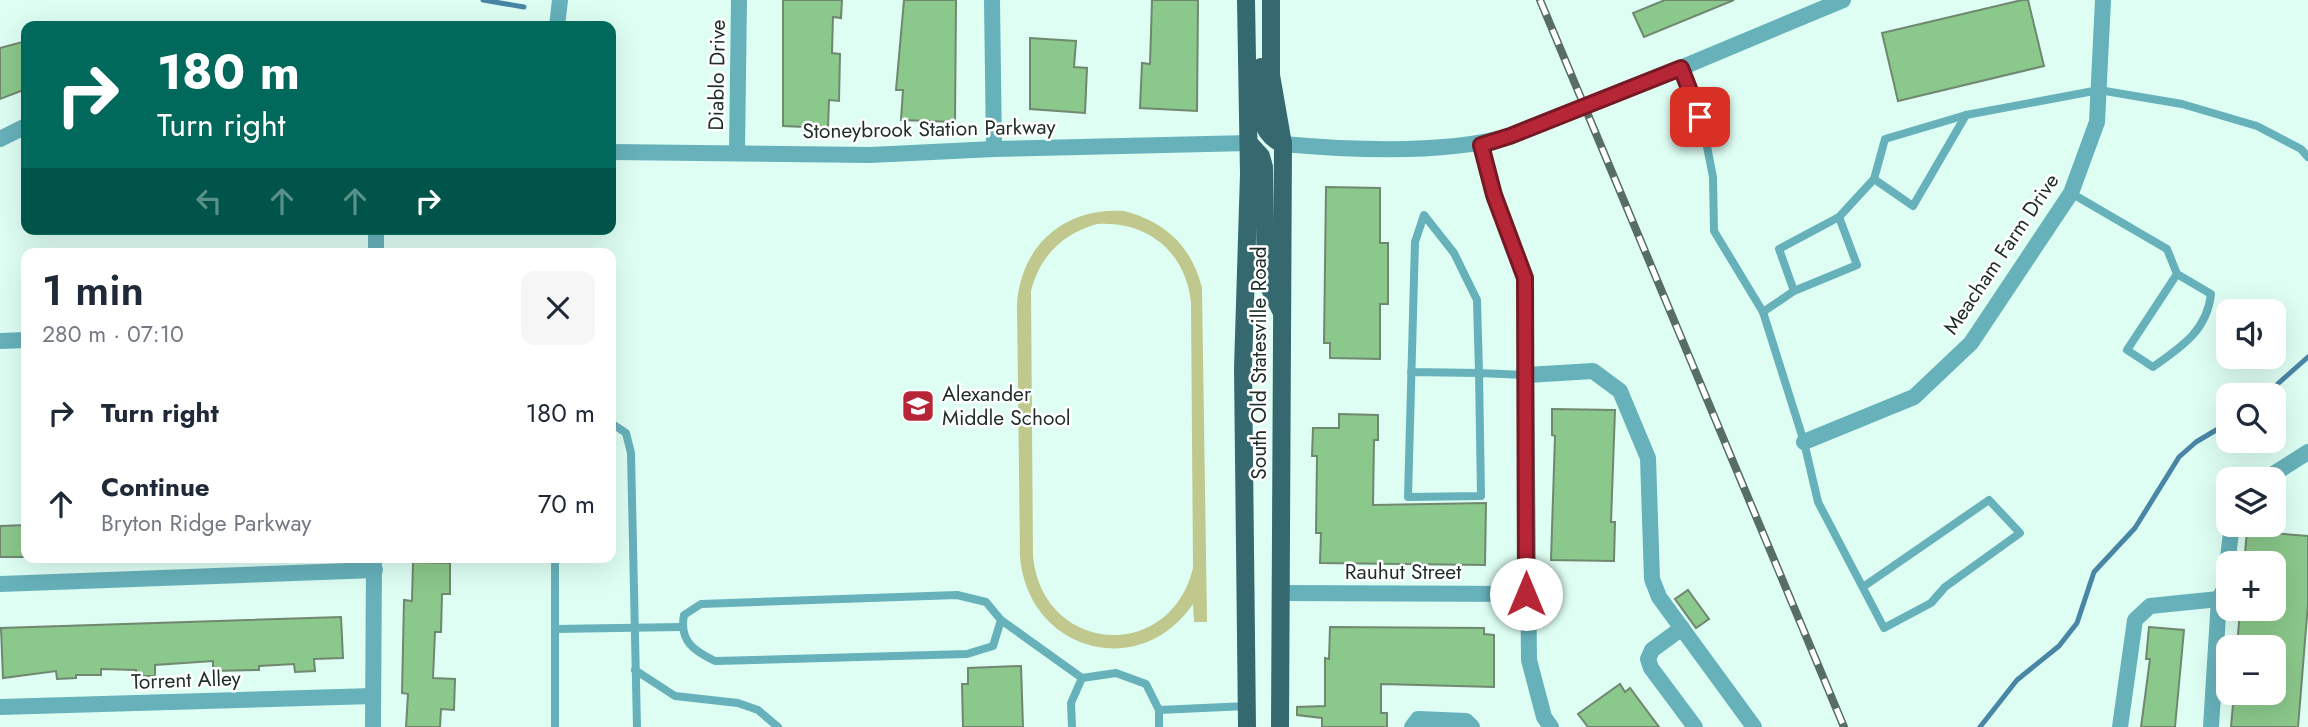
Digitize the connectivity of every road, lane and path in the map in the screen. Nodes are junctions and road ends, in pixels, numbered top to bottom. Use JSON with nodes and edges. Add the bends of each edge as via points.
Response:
{"nodes":[{"id":1,"x":560,"y":0,"type":"edge"},
{"id":2,"x":739,"y":0,"type":"edge"},
{"id":3,"x":992,"y":0,"type":"edge"},
{"id":4,"x":1246,"y":0,"type":"edge"},
{"id":5,"x":1258,"y":0,"type":"edge"},
{"id":6,"x":1271,"y":0,"type":"edge"},
{"id":7,"x":1843,"y":0,"type":"edge"},
{"id":8,"x":2104,"y":0,"type":"edge"},
{"id":9,"x":558,"y":21,"type":"edge"},
{"id":10,"x":1681,"y":68,"type":"junction"},
{"id":11,"x":2099,"y":90,"type":"junction"},
{"id":12,"x":1966,"y":114,"type":"junction"},
{"id":13,"x":21,"y":128,"type":"edge"},
{"id":14,"x":0,"y":139,"type":"edge"},
{"id":15,"x":1248,"y":143,"type":"junction"},
{"id":16,"x":1283,"y":144,"type":"junction"},
{"id":17,"x":1481,"y":145,"type":"junction"},
{"id":18,"x":994,"y":149,"type":"junction"},
{"id":19,"x":737,"y":151,"type":"junction"},
{"id":20,"x":616,"y":152,"type":"edge"},
{"id":21,"x":2308,"y":156,"type":"edge"},
{"id":22,"x":1874,"y":179,"type":"junction"},
{"id":23,"x":2071,"y":193,"type":"junction"},
{"id":24,"x":1839,"y":217,"type":"junction"},
{"id":25,"x":2177,"y":274,"type":"junction"},
{"id":26,"x":1794,"y":291,"type":"junction"},
{"id":27,"x":1763,"y":312,"type":"junction"},
{"id":28,"x":1282,"y":313,"type":"junction"},
{"id":29,"x":21,"y":340,"type":"edge"},
{"id":30,"x":0,"y":341,"type":"edge"},
{"id":31,"x":1411,"y":372,"type":"junction"},
{"id":32,"x":1479,"y":373,"type":"junction"},
{"id":33,"x":1527,"y":375,"type":"junction"},
{"id":34,"x":616,"y":426,"type":"edge"},
{"id":35,"x":1804,"y":442,"type":"junction"},
{"id":36,"x":2308,"y":452,"type":"edge"},
{"id":37,"x":2284,"y":467,"type":"edge"},
{"id":38,"x":555,"y":563,"type":"edge"},
{"id":39,"x":375,"y":564,"type":"edge"},
{"id":40,"x":0,"y":584,"type":"edge"},
{"id":41,"x":1863,"y":587,"type":"junction"},
{"id":42,"x":1280,"y":593,"type":"junction"},
{"id":43,"x":1526,"y":594,"type":"junction"},
{"id":44,"x":2216,"y":599,"type":"edge"},
{"id":45,"x":1001,"y":620,"type":"junction"},
{"id":46,"x":2218,"y":621,"type":"edge"},
{"id":47,"x":681,"y":627,"type":"junction"},
{"id":48,"x":634,"y":628,"type":"junction"},
{"id":49,"x":1682,"y":628,"type":"junction"},
{"id":50,"x":555,"y":629,"type":"junction"},
{"id":51,"x":635,"y":670,"type":"junction"},
{"id":52,"x":1083,"y":678,"type":"junction"},
{"id":53,"x":373,"y":696,"type":"junction"},
{"id":54,"x":1247,"y":706,"type":"junction"},
{"id":55,"x":0,"y":707,"type":"edge"},
{"id":56,"x":1159,"y":710,"type":"junction"},
{"id":57,"x":373,"y":727,"type":"edge"},
{"id":58,"x":555,"y":727,"type":"edge"},
{"id":59,"x":637,"y":727,"type":"edge"},
{"id":60,"x":778,"y":727,"type":"edge"},
{"id":61,"x":1072,"y":727,"type":"edge"},
{"id":62,"x":1159,"y":727,"type":"edge"},
{"id":63,"x":1247,"y":727,"type":"edge"},
{"id":64,"x":1280,"y":727,"type":"edge"},
{"id":65,"x":1412,"y":727,"type":"edge"},
{"id":66,"x":1472,"y":727,"type":"edge"},
{"id":67,"x":1551,"y":727,"type":"edge"},
{"id":68,"x":1695,"y":727,"type":"edge"},
{"id":69,"x":1754,"y":727,"type":"edge"},
{"id":70,"x":2120,"y":727,"type":"edge"},
{"id":71,"x":2211,"y":727,"type":"edge"}],
"edges":[{"from":1,"to":9,"type":"street"},
{"from":2,"to":19,"type":"street","name":"Diablo Drive"},
{"from":3,"to":18,"type":"street"},
{"from":4,"to":15,"type":"main road","name":"South Old Statesville Road"},
{"from":5,"to":16,"type":"main road","via":[[1263,128]]},
{"from":6,"to":16,"type":"main road","name":"South Old Statesville Road","via":[[1271,75]]},
{"from":7,"to":10,"type":"street"},
{"from":8,"to":11,"type":"street","name":"Meacham Farm Drive"},
{"from":10,"to":17,"type":"street","bridge":true},
{"from":10,"to":27,"type":"lane","via":[[1700,117],[1713,177],[1714,232]]},
{"from":11,"to":12,"type":"lane"},
{"from":11,"to":21,"type":"lane","via":[[2182,104],[2257,126]]},
{"from":11,"to":23,"type":"street","name":"Meacham Farm Drive","via":[[2097,122]]},
{"from":12,"to":22,"type":"lane","via":[[1885,139]]},
{"from":12,"to":22,"type":"lane","via":[[1913,205]]},
{"from":13,"to":14,"type":"street"},
{"from":15,"to":18,"type":"street","name":"Stoneybrook Station Parkway"},
{"from":15,"to":28,"type":"main road","via":[[1261,156],[1264,167],[1266,281]]},
{"from":15,"to":54,"type":"main road","name":"South Old Statesville Road","via":[[1243,368]]},
{"from":16,"to":17,"type":"street"},
{"from":16,"to":28,"type":"main road","name":"South Old Statesville Road"},
{"from":17,"to":33,"type":"street","via":[[1525,278]]},
{"from":18,"to":19,"type":"street","name":"Stoneybrook Station Parkway","via":[[870,155]]},
{"from":19,"to":20,"type":"street","name":"Stoneybrook Station Parkway"},
{"from":22,"to":24,"type":"lane"},
{"from":23,"to":25,"type":"lane","via":[[2167,249]]},
{"from":23,"to":35,"type":"street","name":"Meacham Farm Drive","via":[[1971,343],[1914,397]]},
{"from":24,"to":26,"type":"lane","via":[[1779,249]]},
{"from":24,"to":26,"type":"lane","via":[[1857,265]]},
{"from":25,"to":25,"type":"lane","via":[[2211,295],[2209,313],[2192,339],[2153,367],[2127,350]]},
{"from":26,"to":27,"type":"lane"},
{"from":27,"to":35,"type":"lane"},
{"from":28,"to":42,"type":"main road","name":"South Old Statesville Road"},
{"from":29,"to":30,"type":"street"},
{"from":31,"to":32,"type":"lane"},
{"from":31,"to":32,"type":"lane","via":[[1408,496],[1481,496]]},
{"from":31,"to":32,"type":"lane","via":[[1415,242],[1424,215],[1454,253],[1477,300]]},
{"from":32,"to":33,"type":"lane"},
{"from":33,"to":43,"type":"street"},
{"from":33,"to":49,"type":"street","via":[[1593,371],[1620,391],[1648,458],[1652,579],[1658,597]]},
{"from":34,"to":48,"type":"lane","via":[[626,433],[631,453]]},
{"from":35,"to":41,"type":"lane","via":[[1818,502]]},
{"from":36,"to":37,"type":"street"},
{"from":38,"to":50,"type":"lane"},
{"from":39,"to":40,"type":"street"},
{"from":39,"to":53,"type":"street"},
{"from":41,"to":41,"type":"lane","via":[[1884,628],[1931,603],[1945,587],[2020,533],[1989,500]]},
{"from":42,"to":43,"type":"street","name":"Rauhut Street"},
{"from":42,"to":64,"type":"main road","name":"South Old Statesville Road"},
{"from":43,"to":67,"type":"street","via":[[1529,660]]},
{"from":44,"to":70,"type":"street","via":[[2150,607],[2136,620]]},
{"from":45,"to":47,"type":"lane","via":[[986,602],[957,596],[701,604],[684,615]]},
{"from":45,"to":47,"type":"lane","via":[[993,646],[967,654],[715,662],[691,649]]},
{"from":45,"to":52,"type":"lane"},
{"from":46,"to":71,"type":"street"},
{"from":47,"to":48,"type":"lane"},
{"from":48,"to":50,"type":"lane"},
{"from":48,"to":51,"type":"lane"},
{"from":49,"to":68,"type":"street","via":[[1652,650],[1648,659]]},
{"from":49,"to":69,"type":"street"},
{"from":50,"to":58,"type":"lane"},
{"from":51,"to":59,"type":"lane"},
{"from":51,"to":60,"type":"lane","via":[[675,696],[758,710]]},
{"from":52,"to":56,"type":"lane","via":[[1116,673],[1146,684]]},
{"from":52,"to":61,"type":"lane","via":[[1071,703]]},
{"from":53,"to":55,"type":"street","name":"Torrent Alley"},
{"from":53,"to":57,"type":"street"},
{"from":54,"to":56,"type":"lane"},
{"from":54,"to":63,"type":"main road","name":"South Old Statesville Road"},
{"from":56,"to":62,"type":"lane"},
{"from":65,"to":66,"type":"street","via":[[1418,719],[1466,721]]}]}
